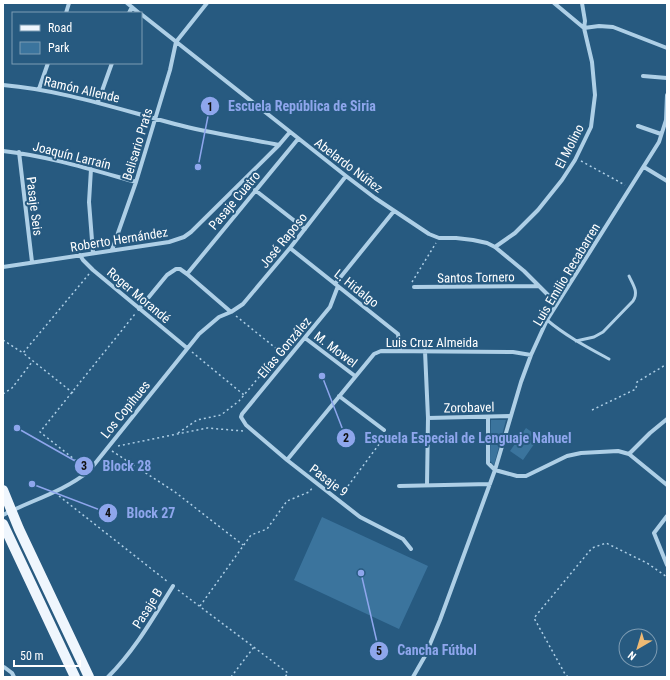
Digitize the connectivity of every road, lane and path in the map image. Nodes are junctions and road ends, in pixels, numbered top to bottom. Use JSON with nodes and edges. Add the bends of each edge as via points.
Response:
{"nodes":[{"id":1,"x":127,"y":3,"type":"edge"},
{"id":2,"x":207,"y":3,"type":"edge"},
{"id":3,"x":554,"y":3,"type":"edge"},
{"id":4,"x":582,"y":3,"type":"edge"},
{"id":5,"x":132,"y":7,"type":"junction"},
{"id":6,"x":130,"y":12,"type":"edge"},
{"id":7,"x":138,"y":12,"type":"edge"},
{"id":8,"x":142,"y":16,"type":"edge"},
{"id":9,"x":584,"y":28,"type":"junction"},
{"id":10,"x":176,"y":42,"type":"junction"},
{"id":11,"x":667,"y":48,"type":"edge"},
{"id":12,"x":48,"y":64,"type":"edge"},
{"id":13,"x":112,"y":64,"type":"edge"},
{"id":14,"x":643,"y":76,"type":"dead end"},
{"id":15,"x":667,"y":78,"type":"edge"},
{"id":16,"x":3,"y":85,"type":"edge"},
{"id":17,"x":39,"y":89,"type":"junction"},
{"id":18,"x":667,"y":95,"type":"edge"},
{"id":19,"x":98,"y":102,"type":"junction"},
{"id":20,"x":155,"y":118,"type":"junction"},
{"id":21,"x":638,"y":126,"type":"dead end"},
{"id":22,"x":290,"y":132,"type":"junction"},
{"id":23,"x":661,"y":134,"type":"junction"},
{"id":24,"x":298,"y":139,"type":"junction"},
{"id":25,"x":279,"y":145,"type":"junction"},
{"id":26,"x":3,"y":150,"type":"edge"},
{"id":27,"x":19,"y":152,"type":"junction"},
{"id":28,"x":576,"y":158,"type":"junction"},
{"id":29,"x":644,"y":167,"type":"junction"},
{"id":30,"x":90,"y":169,"type":"junction"},
{"id":31,"x":346,"y":176,"type":"junction"},
{"id":32,"x":667,"y":181,"type":"edge"},
{"id":33,"x":136,"y":182,"type":"junction"},
{"id":34,"x":630,"y":188,"type":"junction"},
{"id":35,"x":255,"y":190,"type":"junction"},
{"id":36,"x":394,"y":211,"type":"junction"},
{"id":37,"x":305,"y":229,"type":"junction"},
{"id":38,"x":439,"y":238,"type":"junction"},
{"id":39,"x":495,"y":246,"type":"junction"},
{"id":40,"x":290,"y":248,"type":"junction"},
{"id":41,"x":112,"y":250,"type":"junction"},
{"id":42,"x":93,"y":254,"type":"junction"},
{"id":43,"x":80,"y":255,"type":"junction"},
{"id":44,"x":32,"y":262,"type":"junction"},
{"id":45,"x":3,"y":267,"type":"edge"},
{"id":46,"x":93,"y":270,"type":"junction"},
{"id":47,"x":186,"y":274,"type":"junction"},
{"id":48,"x":629,"y":276,"type":"dead end"},
{"id":49,"x":337,"y":285,"type":"junction"},
{"id":50,"x":539,"y":286,"type":"junction"},
{"id":51,"x":414,"y":288,"type":"joint"},
{"id":52,"x":557,"y":304,"type":"junction"},
{"id":53,"x":139,"y":310,"type":"junction"},
{"id":54,"x":231,"y":312,"type":"junction"},
{"id":55,"x":548,"y":320,"type":"junction"},
{"id":56,"x":305,"y":338,"type":"junction"},
{"id":57,"x":3,"y":340,"type":"edge"},
{"id":58,"x":576,"y":341,"type":"junction"},
{"id":59,"x":187,"y":348,"type":"junction"},
{"id":60,"x":400,"y":350,"type":"junction"},
{"id":61,"x":425,"y":350,"type":"junction"},
{"id":62,"x":280,"y":352,"type":"junction"},
{"id":63,"x":23,"y":353,"type":"junction"},
{"id":64,"x":531,"y":355,"type":"junction"},
{"id":65,"x":288,"y":358,"type":"junction"},
{"id":66,"x":609,"y":359,"type":"dead end"},
{"id":67,"x":33,"y":361,"type":"junction"},
{"id":68,"x":667,"y":364,"type":"edge"},
{"id":69,"x":355,"y":376,"type":"junction"},
{"id":70,"x":73,"y":393,"type":"junction"},
{"id":71,"x":3,"y":394,"type":"edge"},
{"id":72,"x":244,"y":395,"type":"junction"},
{"id":73,"x":339,"y":396,"type":"junction"},
{"id":74,"x":592,"y":410,"type":"dead end"},
{"id":75,"x":511,"y":416,"type":"junction"},
{"id":76,"x":488,"y":417,"type":"junction"},
{"id":77,"x":241,"y":418,"type":"joint"},
{"id":78,"x":428,"y":418,"type":"junction"},
{"id":79,"x":667,"y":419,"type":"edge"},
{"id":80,"x":384,"y":430,"type":"joint"},
{"id":81,"x":252,"y":432,"type":"junction"},
{"id":82,"x":177,"y":434,"type":"junction"},
{"id":83,"x":107,"y":448,"type":"junction"},
{"id":84,"x":629,"y":454,"type":"junction"},
{"id":85,"x":287,"y":460,"type":"junction"},
{"id":86,"x":495,"y":470,"type":"junction"},
{"id":87,"x":89,"y":471,"type":"junction"},
{"id":88,"x":317,"y":483,"type":"junction"},
{"id":89,"x":490,"y":484,"type":"junction"},
{"id":90,"x":427,"y":485,"type":"junction"},
{"id":91,"x":667,"y":485,"type":"edge"},
{"id":92,"x":400,"y":486,"type":"dead end"},
{"id":93,"x":3,"y":490,"type":"edge"},
{"id":94,"x":338,"y":499,"type":"junction"},
{"id":95,"x":7,"y":513,"type":"edge"},
{"id":96,"x":667,"y":516,"type":"edge"},
{"id":97,"x":3,"y":524,"type":"edge"},
{"id":98,"x":243,"y":545,"type":"junction"},
{"id":99,"x":411,"y":549,"type":"dead end"},
{"id":100,"x":667,"y":565,"type":"edge"},
{"id":101,"x":667,"y":577,"type":"edge"},
{"id":102,"x":173,"y":586,"type":"dead end"},
{"id":103,"x":200,"y":606,"type":"dead end"},
{"id":104,"x":254,"y":647,"type":"dead end"},
{"id":105,"x":3,"y":667,"type":"edge"},
{"id":106,"x":288,"y":673,"type":"dead end"},
{"id":107,"x":14,"y":677,"type":"edge"},
{"id":108,"x":75,"y":677,"type":"edge"},
{"id":109,"x":89,"y":677,"type":"edge"},
{"id":110,"x":108,"y":677,"type":"edge"},
{"id":111,"x":231,"y":677,"type":"edge"},
{"id":112,"x":285,"y":677,"type":"edge"},
{"id":113,"x":413,"y":677,"type":"edge"},
{"id":114,"x":568,"y":677,"type":"edge"}],
"edges":[{"from":1,"to":5,"type":"street","name":"Abelardo Núñez"},
{"from":2,"to":10,"type":"street"},
{"from":3,"to":9,"type":"street"},
{"from":4,"to":9,"type":"street","name":"El Molino"},
{"from":5,"to":6,"type":"street"},
{"from":5,"to":7,"type":"street","name":"Abelardo Núñez"},
{"from":8,"to":10,"type":"street","name":"Abelardo Núñez"},
{"from":9,"to":11,"type":"street","via":[[613,27]]},
{"from":9,"to":28,"type":"street","name":"El Molino","via":[[592,62],[595,95],[591,127]]},
{"from":10,"to":20,"type":"street","name":"Belisario Prats"},
{"from":10,"to":22,"type":"street","name":"Abelardo Núñez"},
{"from":12,"to":17,"type":"street"},
{"from":13,"to":19,"type":"street"},
{"from":14,"to":15,"type":"street"},
{"from":16,"to":17,"type":"street","name":"Ramón Allende"},
{"from":17,"to":19,"type":"street","name":"Ramón Allende"},
{"from":18,"to":23,"type":"street","name":"Luis Emilio Recabarren","via":[[666,120]]},
{"from":19,"to":20,"type":"street","name":"Ramón Allende"},
{"from":20,"to":25,"type":"street","name":"Ramón Allende"},
{"from":20,"to":33,"type":"street","name":"Belisario Prats"},
{"from":21,"to":23,"type":"street"},
{"from":22,"to":24,"type":"street","name":"Abelardo Núñez"},
{"from":22,"to":25,"type":"street","name":"Roberto Hernández"},
{"from":23,"to":29,"type":"street","name":"Luis Emilio Recabarren"},
{"from":24,"to":31,"type":"street","name":"Abelardo Núñez"},
{"from":24,"to":35,"type":"street","name":"Pasaje Cuatro"},
{"from":25,"to":41,"type":"street","name":"Roberto Hernández","via":[[184,237],[169,242]]},
{"from":26,"to":27,"type":"street","name":"Joaquín Larraín"},
{"from":27,"to":30,"type":"street","name":"Joaquín Larraín"},
{"from":27,"to":44,"type":"street","name":"Pasaje Seis"},
{"from":28,"to":34,"type":"path"},
{"from":28,"to":39,"type":"street","name":"El Molino","via":[[538,210],[514,233]]},
{"from":29,"to":32,"type":"street"},
{"from":29,"to":34,"type":"street","name":"Luis Emilio Recabarren"},
{"from":30,"to":33,"type":"street","name":"Joaquín Larraín"},
{"from":30,"to":42,"type":"street","via":[[89,202]]},
{"from":31,"to":36,"type":"street","name":"Abelardo Núñez"},
{"from":31,"to":37,"type":"street","name":"José Raposo"},
{"from":33,"to":41,"type":"street","name":"Belisario Prats"},
{"from":34,"to":52,"type":"street","name":"Luis Emilio Recabarren"},
{"from":35,"to":37,"type":"street"},
{"from":35,"to":47,"type":"street","name":"Pasaje Cuatro"},
{"from":36,"to":38,"type":"street","name":"Abelardo Núñez"},
{"from":36,"to":49,"type":"street","name":"Elías González"},
{"from":37,"to":40,"type":"street","name":"José Raposo"},
{"from":38,"to":39,"type":"street","name":"Abelardo Núñez","via":[[473,240]]},
{"from":38,"to":51,"type":"path","via":[[411,281]]},
{"from":39,"to":50,"type":"street","name":"Abelardo Núñez"},
{"from":40,"to":49,"type":"street","name":"L. Hidalgo"},
{"from":40,"to":54,"type":"street","name":"José Raposo","via":[[243,304]]},
{"from":41,"to":42,"type":"street","name":"Roberto Hernández"},
{"from":42,"to":43,"type":"street","name":"Roberto Hernández"},
{"from":43,"to":44,"type":"street","name":"Roberto Hernández"},
{"from":43,"to":46,"type":"street","name":"Roger Morandé"},
{"from":44,"to":45,"type":"street","name":"Roberto Hernández"},
{"from":46,"to":53,"type":"street","name":"Roger Morandé"},
{"from":46,"to":63,"type":"path"},
{"from":47,"to":53,"type":"street","via":[[180,269],[172,270]]},
{"from":47,"to":54,"type":"street"},
{"from":48,"to":58,"type":"lane","via":[[637,292],[633,301],[603,332]]},
{"from":49,"to":56,"type":"street","name":"Elías González","via":[[330,307]]},
{"from":49,"to":60,"type":"street","name":"L. Hidalgo","via":[[398,334]]},
{"from":50,"to":51,"type":"street","name":"Santos Tornero"},
{"from":50,"to":52,"type":"street","name":"Abelardo Núñez"},
{"from":52,"to":55,"type":"street","name":"Luis Emilio Recabarren"},
{"from":53,"to":59,"type":"street","name":"Roger Morandé"},
{"from":53,"to":70,"type":"path"},
{"from":54,"to":59,"type":"street","name":"Los Copihues","via":[[209,324]]},
{"from":54,"to":62,"type":"path"},
{"from":55,"to":58,"type":"lane"},
{"from":55,"to":64,"type":"street","name":"Luis Emilio Recabarren"},
{"from":56,"to":65,"type":"street","name":"Elías González"},
{"from":56,"to":69,"type":"street","name":"M. Mowel"},
{"from":57,"to":63,"type":"path"},
{"from":58,"to":66,"type":"lane"},
{"from":59,"to":72,"type":"path"},
{"from":59,"to":83,"type":"street","name":"Los Copihues"},
{"from":60,"to":61,"type":"street","name":"Luis Cruz Almeida"},
{"from":60,"to":69,"type":"street","name":"Luis Cruz Almeida","via":[[381,350],[374,354]]},
{"from":61,"to":64,"type":"street","name":"Luis Cruz Almeida","via":[[513,352]]},
{"from":61,"to":78,"type":"street"},
{"from":62,"to":65,"type":"path"},
{"from":62,"to":72,"type":"path"},
{"from":63,"to":67,"type":"path"},
{"from":64,"to":75,"type":"street","name":"Luis Emilio Recabarren"},
{"from":65,"to":77,"type":"street","name":"Elías González"},
{"from":67,"to":70,"type":"path"},
{"from":67,"to":71,"type":"path","via":[[12,388]]},
{"from":68,"to":74,"type":"path","via":[[637,382],[636,389]]},
{"from":69,"to":73,"type":"street","name":"Luis Cruz Almeida"},
{"from":70,"to":87,"type":"path","via":[[40,432]]},
{"from":72,"to":82,"type":"path","via":[[221,415],[197,420]]},
{"from":73,"to":80,"type":"street"},
{"from":73,"to":85,"type":"street","name":"Luis Cruz Almeida"},
{"from":75,"to":76,"type":"street","name":"Zorobavel"},
{"from":75,"to":86,"type":"street","name":"Luis Emilio Recabarren"},
{"from":76,"to":78,"type":"street","name":"Zorobavel"},
{"from":76,"to":86,"type":"street","via":[[488,464]]},
{"from":77,"to":81,"type":"street","name":"Pasaje 9"},
{"from":78,"to":90,"type":"street"},
{"from":79,"to":84,"type":"street"},
{"from":80,"to":94,"type":"path","via":[[383,439]]},
{"from":81,"to":82,"type":"path","via":[[207,428]]},
{"from":81,"to":85,"type":"street","name":"Pasaje 9"},
{"from":82,"to":83,"type":"path"},
{"from":83,"to":87,"type":"street","name":"Los Copihues"},
{"from":83,"to":98,"type":"path","via":[[175,492]]},
{"from":84,"to":86,"type":"street","via":[[618,451],[581,453],[567,456],[526,476]]},
{"from":84,"to":91,"type":"street"},
{"from":85,"to":88,"type":"street","name":"Pasaje 9"},
{"from":86,"to":89,"type":"street","name":"Luis Emilio Recabarren"},
{"from":87,"to":95,"type":"street","name":"Los Copihues","via":[[55,493]]},
{"from":88,"to":94,"type":"street","name":"Pasaje 9"},
{"from":88,"to":98,"type":"path","via":[[309,492],[287,501],[267,529],[251,535]]},
{"from":89,"to":90,"type":"street"},
{"from":89,"to":113,"type":"street","name":"Luis Emilio Recabarren","via":[[440,620]]},
{"from":90,"to":92,"type":"street"},
{"from":93,"to":95,"type":"main road"},
{"from":94,"to":99,"type":"street","name":"Pasaje 9","via":[[360,517],[403,539]]},
{"from":95,"to":109,"type":"main road"},
{"from":96,"to":100,"type":"street","via":[[654,533]]},
{"from":97,"to":108,"type":"main road"},
{"from":98,"to":103,"type":"path"},
{"from":101,"to":114,"type":"path","via":[[647,563],[606,544],[592,548],[534,618]]},
{"from":102,"to":110,"type":"street","name":"Pasaje B","via":[[144,633]]},
{"from":104,"to":111,"type":"path"},
{"from":105,"to":107,"type":"street"},
{"from":106,"to":112,"type":"path"}]}
